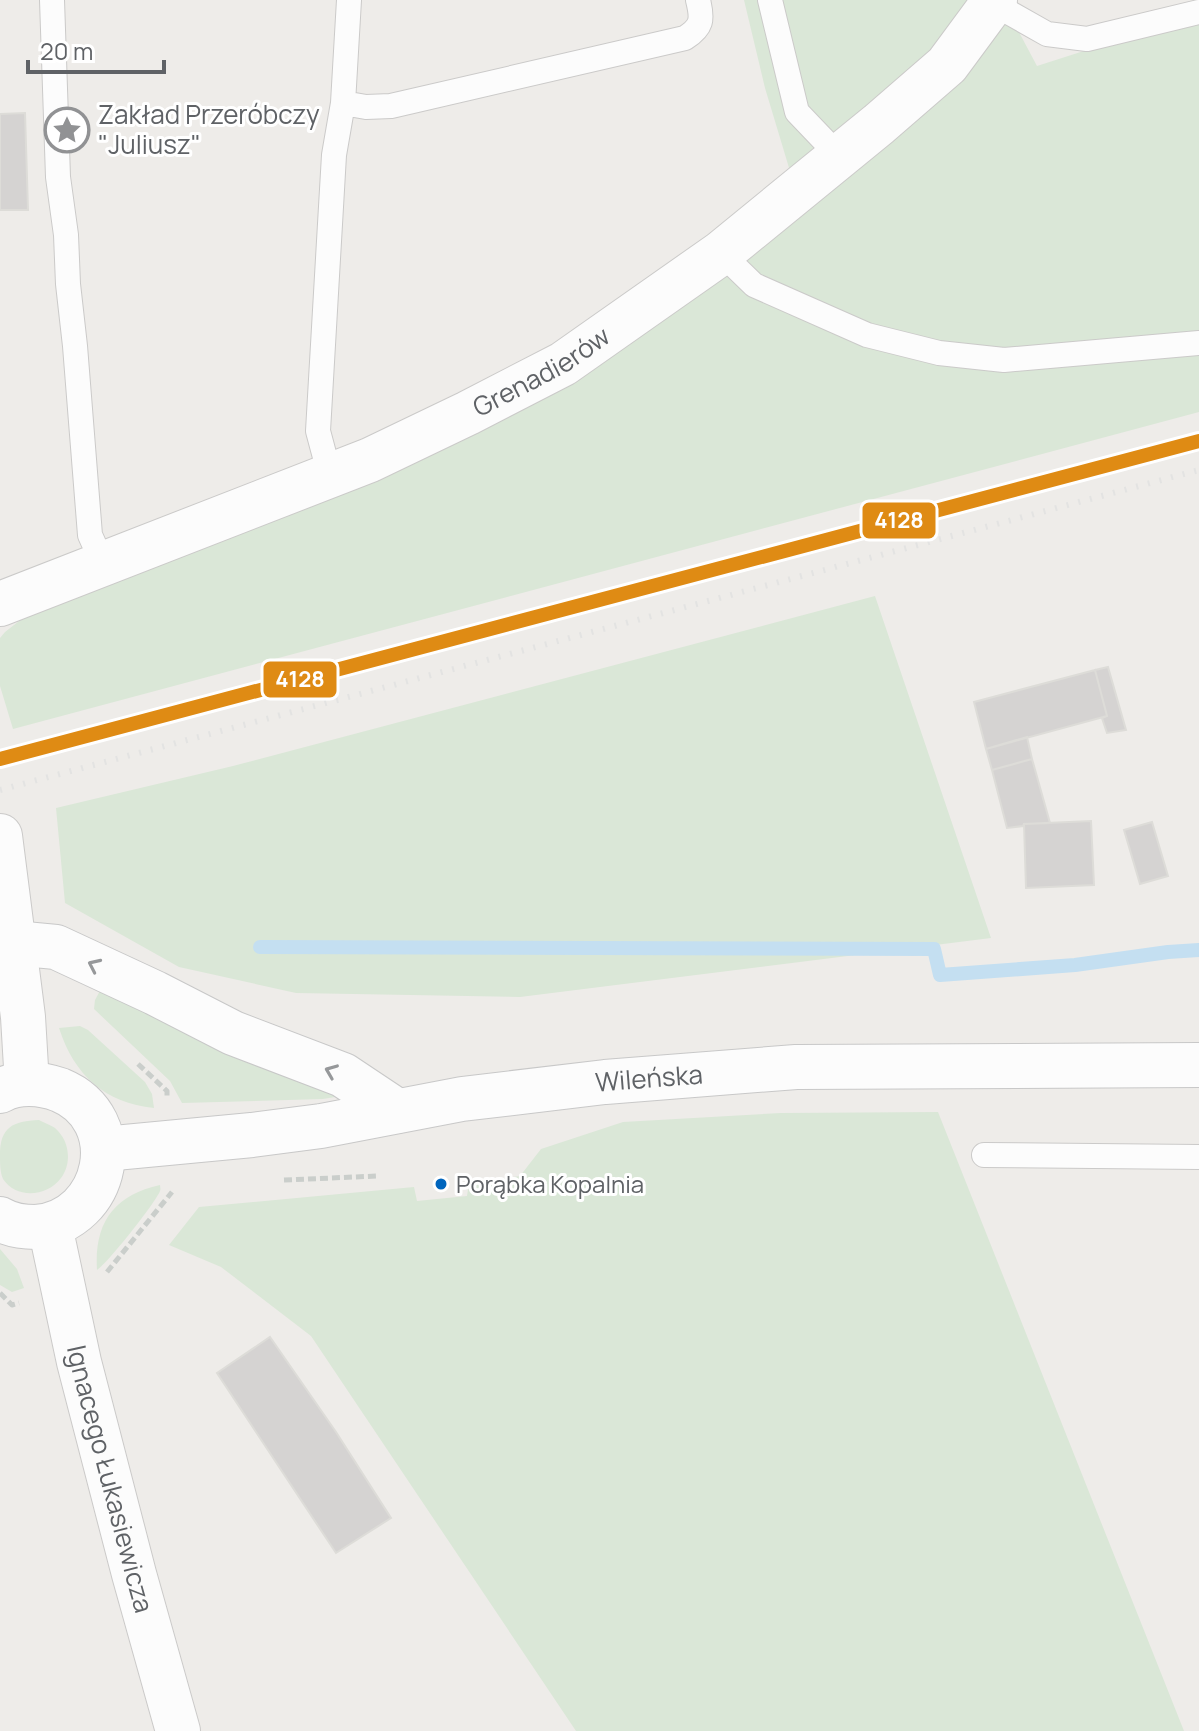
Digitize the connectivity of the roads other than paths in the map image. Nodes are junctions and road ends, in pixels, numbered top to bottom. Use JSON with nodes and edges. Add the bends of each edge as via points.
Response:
{"nodes":[{"id":1,"x":52,"y":0,"type":"edge"},
{"id":2,"x":349,"y":0,"type":"edge"},
{"id":3,"x":698,"y":0,"type":"edge"},
{"id":4,"x":770,"y":0,"type":"edge"},
{"id":5,"x":995,"y":2,"type":"edge"},
{"id":6,"x":1199,"y":12,"type":"edge"},
{"id":7,"x":343,"y":103,"type":"junction"},
{"id":8,"x":839,"y":156,"type":"junction"},
{"id":9,"x":721,"y":253,"type":"junction"},
{"id":10,"x":1199,"y":343,"type":"edge"},
{"id":11,"x":330,"y":476,"type":"junction"},
{"id":12,"x":103,"y":564,"type":"junction"},
{"id":13,"x":0,"y":604,"type":"edge"},
{"id":14,"x":0,"y":836,"type":"edge"},
{"id":15,"x":14,"y":943,"type":"junction"},
{"id":16,"x":1199,"y":1065,"type":"edge"},
{"id":17,"x":13,"y":1088,"type":"edge"},
{"id":18,"x":397,"y":1111,"type":"junction"},
{"id":19,"x":104,"y":1149,"type":"junction"},
{"id":20,"x":984,"y":1155,"type":"dead end"},
{"id":21,"x":1199,"y":1157,"type":"edge"},
{"id":22,"x":0,"y":1219,"type":"edge"},
{"id":23,"x":50,"y":1226,"type":"junction"},
{"id":24,"x":178,"y":1731,"type":"edge"}],
"edges":[{"from":1,"to":12,"type":"lane","via":[[58,177],[90,535]]},
{"from":2,"to":7,"type":"lane"},
{"from":3,"to":7,"type":"lane","via":[[697,30],[685,38],[391,106]]},
{"from":4,"to":8,"type":"lane","via":[[797,112]]},
{"from":5,"to":6,"type":"lane","via":[[1047,34],[1087,39]]},
{"from":5,"to":8,"type":"street","name":"Grenadierów","via":[[947,65]]},
{"from":7,"to":11,"type":"lane","via":[[334,155],[318,431]]},
{"from":8,"to":9,"type":"street","name":"Grenadierów"},
{"from":9,"to":10,"type":"lane","via":[[754,285],[867,335],[939,353],[1004,360]]},
{"from":9,"to":11,"type":"street","name":"Grenadierów","via":[[563,364]]},
{"from":11,"to":12,"type":"street","name":"Grenadierów"},
{"from":12,"to":13,"type":"street","name":"Grenadierów"},
{"from":14,"to":15,"type":"street"},
{"from":15,"to":17,"type":"street","via":[[23,1017]]},
{"from":18,"to":15,"type":"street","one_way":true,"via":[[343,1075],[233,1033],[56,947]]},
{"from":16,"to":18,"type":"street","name":"Wileńska","via":[[796,1067],[605,1082]]},
{"from":17,"to":19,"type":"street","via":[[49,1086],[69,1094],[87,1108]]},
{"from":18,"to":19,"type":"street","name":"Wileńska","via":[[307,1128]]},
{"from":19,"to":23,"type":"street","via":[[101,1175],[90,1197],[72,1215]]},
{"from":20,"to":21,"type":"lane"},
{"from":22,"to":23,"type":"street","via":[[28,1227]]},
{"from":23,"to":24,"type":"street","name":"Ignacego Łukasiewicza","via":[[83,1378]]}]}
